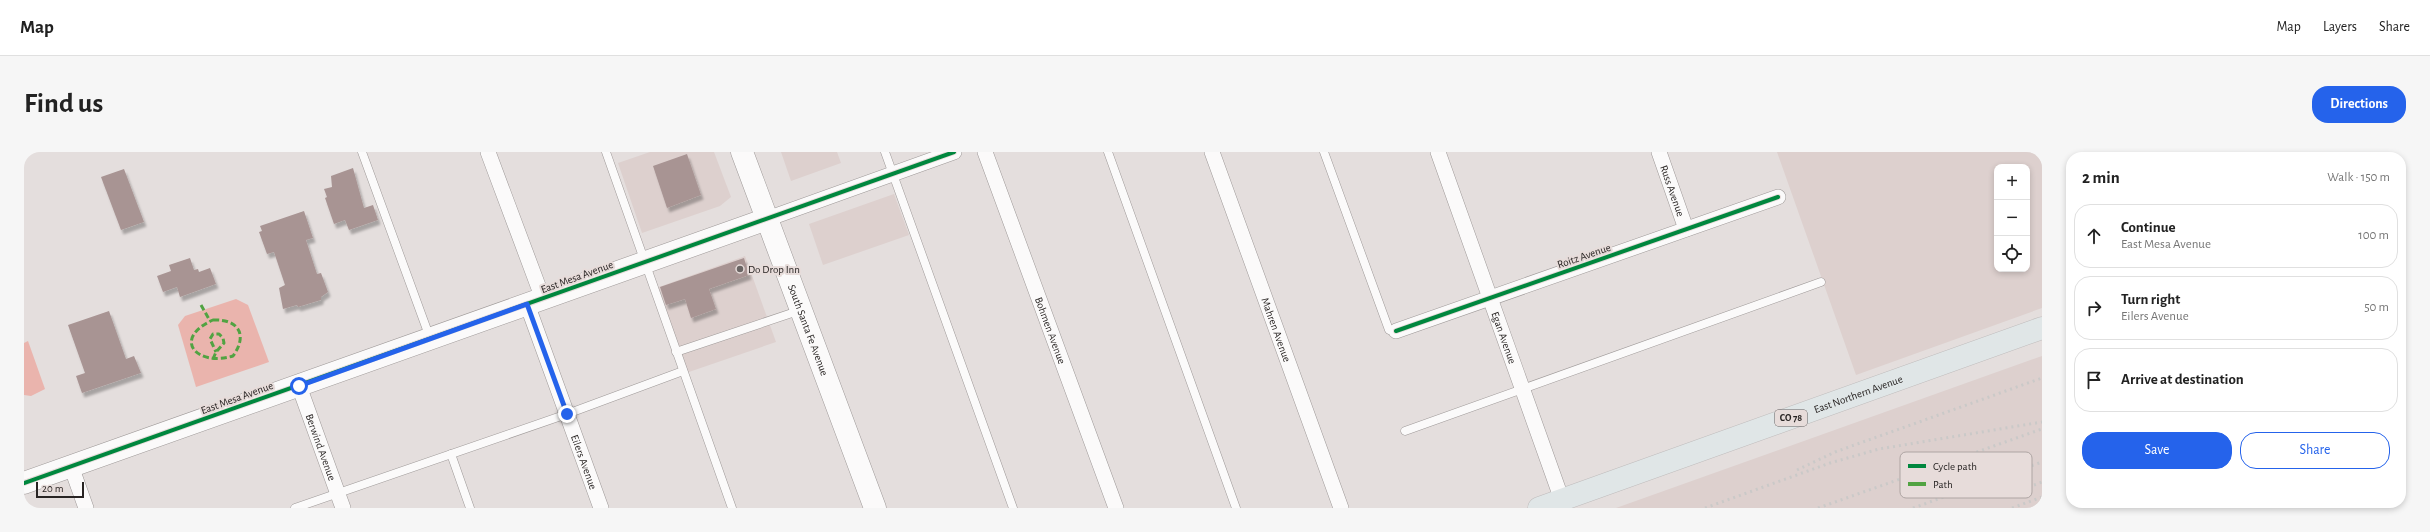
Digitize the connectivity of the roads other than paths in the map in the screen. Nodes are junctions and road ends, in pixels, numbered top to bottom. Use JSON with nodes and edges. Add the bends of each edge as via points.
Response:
{"nodes":[{"id":1,"x":362,"y":152,"type":"edge"},
{"id":2,"x":488,"y":152,"type":"edge"},
{"id":3,"x":606,"y":152,"type":"edge"},
{"id":4,"x":742,"y":152,"type":"edge"},
{"id":5,"x":885,"y":152,"type":"edge"},
{"id":6,"x":954,"y":152,"type":"edge"},
{"id":7,"x":985,"y":152,"type":"edge"},
{"id":8,"x":1108,"y":152,"type":"edge"},
{"id":9,"x":1212,"y":152,"type":"edge"},
{"id":10,"x":1324,"y":152,"type":"edge"},
{"id":11,"x":1438,"y":152,"type":"edge"},
{"id":12,"x":1659,"y":152,"type":"edge"},
{"id":13,"x":893,"y":174,"type":"junction"},
{"id":14,"x":1778,"y":197,"type":"dead end"},
{"id":15,"x":767,"y":219,"type":"junction"},
{"id":16,"x":1686,"y":229,"type":"junction"},
{"id":17,"x":645,"y":262,"type":"junction"},
{"id":18,"x":1821,"y":282,"type":"dead end"},
{"id":19,"x":1490,"y":298,"type":"junction"},
{"id":20,"x":535,"y":302,"type":"junction"},
{"id":21,"x":801,"y":310,"type":"junction"},
{"id":22,"x":2042,"y":328,"type":"edge"},
{"id":23,"x":1396,"y":331,"type":"joint"},
{"id":24,"x":430,"y":338,"type":"junction"},
{"id":25,"x":676,"y":352,"type":"junction"},
{"id":26,"x":683,"y":371,"type":"junction"},
{"id":27,"x":299,"y":386,"type":"junction"},
{"id":28,"x":1522,"y":389,"type":"junction"},
{"id":29,"x":567,"y":414,"type":"junction"},
{"id":30,"x":1405,"y":431,"type":"dead end"},
{"id":31,"x":451,"y":454,"type":"junction"},
{"id":32,"x":71,"y":466,"type":"junction"},
{"id":33,"x":24,"y":483,"type":"edge"},
{"id":34,"x":338,"y":493,"type":"junction"},
{"id":35,"x":1562,"y":500,"type":"junction"},
{"id":36,"x":86,"y":508,"type":"edge"},
{"id":37,"x":294,"y":508,"type":"edge"},
{"id":38,"x":343,"y":508,"type":"edge"},
{"id":39,"x":470,"y":508,"type":"edge"},
{"id":40,"x":601,"y":508,"type":"edge"},
{"id":41,"x":732,"y":508,"type":"edge"},
{"id":42,"x":875,"y":508,"type":"edge"},
{"id":43,"x":1013,"y":508,"type":"edge"},
{"id":44,"x":1116,"y":508,"type":"edge"},
{"id":45,"x":1236,"y":508,"type":"edge"},
{"id":46,"x":1341,"y":508,"type":"edge"},
{"id":47,"x":1539,"y":508,"type":"edge"}],
"edges":[{"from":1,"to":24,"type":"lane"},
{"from":2,"to":20,"type":"street","name":"Eilers Avenue"},
{"from":3,"to":17,"type":"lane"},
{"from":4,"to":15,"type":"street","name":"South Santa Fe Avenue"},
{"from":5,"to":13,"type":"lane"},
{"from":6,"to":13,"type":"street","name":"East Mesa Avenue"},
{"from":7,"to":44,"type":"street","name":"Bohmen Avenue"},
{"from":8,"to":45,"type":"lane"},
{"from":9,"to":46,"type":"street","name":"Mahren Avenue"},
{"from":10,"to":23,"type":"lane","via":[[1389,330]]},
{"from":11,"to":19,"type":"street","name":"Egan Avenue"},
{"from":12,"to":16,"type":"street","name":"Russ Avenue"},
{"from":13,"to":15,"type":"street","name":"East Mesa Avenue"},
{"from":13,"to":43,"type":"lane"},
{"from":14,"to":16,"type":"street","name":"Roitz Avenue"},
{"from":15,"to":17,"type":"street","name":"East Mesa Avenue"},
{"from":15,"to":21,"type":"street","name":"South Santa Fe Avenue"},
{"from":16,"to":19,"type":"street","name":"Roitz Avenue"},
{"from":17,"to":20,"type":"street","name":"East Mesa Avenue"},
{"from":17,"to":25,"type":"lane"},
{"from":18,"to":28,"type":"lane"},
{"from":19,"to":23,"type":"street","name":"Roitz Avenue"},
{"from":19,"to":28,"type":"street","name":"Egan Avenue"},
{"from":20,"to":24,"type":"street","name":"East Mesa Avenue"},
{"from":20,"to":29,"type":"street","name":"Eilers Avenue"},
{"from":21,"to":25,"type":"lane"},
{"from":21,"to":42,"type":"street","name":"South Santa Fe Avenue"},
{"from":22,"to":35,"type":"main road","name":"East Northern Avenue","number":"CO 78"},
{"from":24,"to":27,"type":"street","name":"East Mesa Avenue"},
{"from":25,"to":26,"type":"lane"},
{"from":26,"to":29,"type":"lane"},
{"from":26,"to":41,"type":"lane"},
{"from":27,"to":32,"type":"street","name":"East Mesa Avenue"},
{"from":27,"to":34,"type":"street","name":"Berwind Avenue"},
{"from":28,"to":30,"type":"lane"},
{"from":28,"to":35,"type":"street","name":"Egan Avenue"},
{"from":29,"to":31,"type":"lane"},
{"from":29,"to":40,"type":"street","name":"Eilers Avenue"},
{"from":31,"to":34,"type":"lane"},
{"from":31,"to":39,"type":"lane"},
{"from":32,"to":33,"type":"street","name":"East Mesa Avenue"},
{"from":32,"to":36,"type":"street"},
{"from":34,"to":37,"type":"lane"},
{"from":34,"to":38,"type":"street","name":"Berwind Avenue"},
{"from":35,"to":47,"type":"main road","name":"East Northern Avenue","number":"CO 78"}]}
